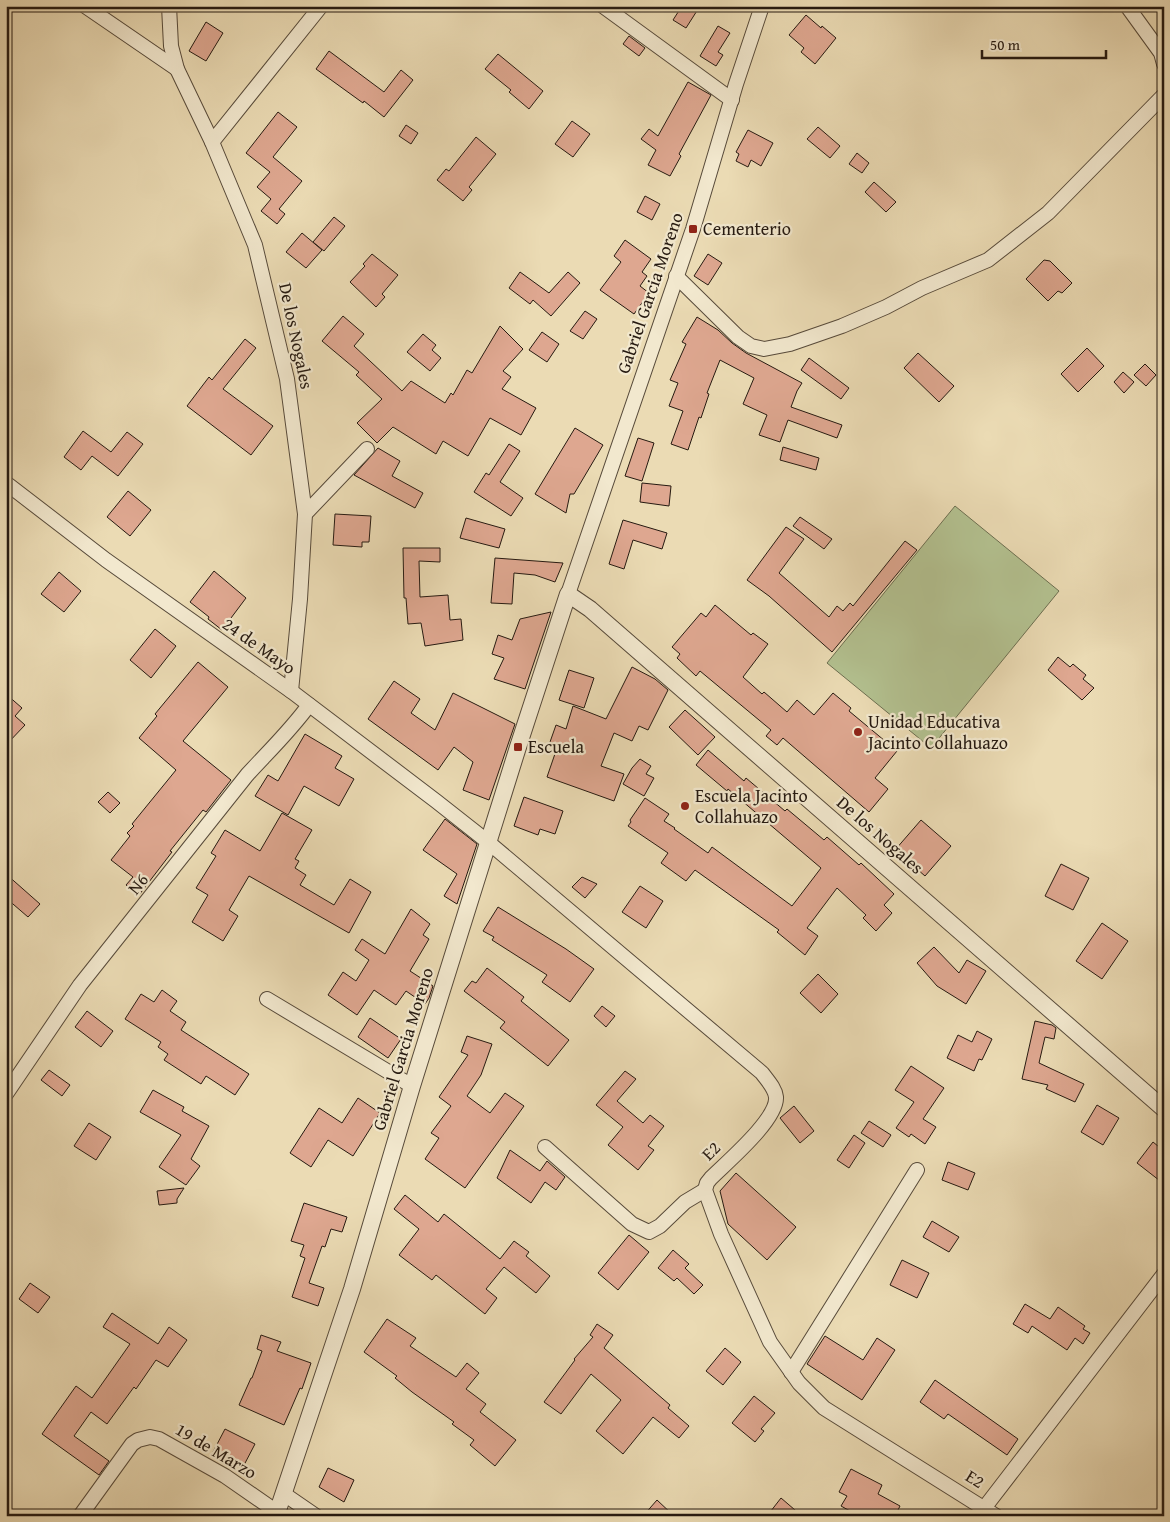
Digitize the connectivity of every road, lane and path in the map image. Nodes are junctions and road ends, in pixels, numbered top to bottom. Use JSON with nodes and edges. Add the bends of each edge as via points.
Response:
{"nodes":[{"id":1,"x":85,"y":6,"type":"edge"},
{"id":2,"x":169,"y":6,"type":"edge"},
{"id":3,"x":320,"y":6,"type":"edge"},
{"id":4,"x":603,"y":6,"type":"edge"},
{"id":5,"x":762,"y":6,"type":"edge"},
{"id":6,"x":1127,"y":6,"type":"edge"},
{"id":7,"x":1164,"y":64,"type":"edge"},
{"id":8,"x":177,"y":68,"type":"junction"},
{"id":9,"x":1164,"y":95,"type":"edge"},
{"id":10,"x":732,"y":100,"type":"junction"},
{"id":11,"x":212,"y":142,"type":"junction"},
{"id":12,"x":676,"y":276,"type":"junction"},
{"id":13,"x":367,"y":449,"type":"dead end"},
{"id":14,"x":6,"y":483,"type":"edge"},
{"id":15,"x":305,"y":514,"type":"junction"},
{"id":16,"x":569,"y":592,"type":"junction"},
{"id":17,"x":291,"y":691,"type":"junction"},
{"id":18,"x":309,"y":705,"type":"junction"},
{"id":19,"x":488,"y":842,"type":"junction"},
{"id":20,"x":267,"y":998,"type":"dead end"},
{"id":21,"x":412,"y":1086,"type":"junction"},
{"id":22,"x":6,"y":1094,"type":"edge"},
{"id":23,"x":1164,"y":1109,"type":"edge"},
{"id":24,"x":545,"y":1146,"type":"dead end"},
{"id":25,"x":917,"y":1170,"type":"dead end"},
{"id":26,"x":705,"y":1190,"type":"junction"},
{"id":27,"x":1164,"y":1274,"type":"edge"},
{"id":28,"x":792,"y":1372,"type":"junction"},
{"id":29,"x":284,"y":1494,"type":"junction"},
{"id":30,"x":987,"y":1513,"type":"edge"},
{"id":31,"x":276,"y":1514,"type":"edge"},
{"id":32,"x":80,"y":1516,"type":"edge"},
{"id":33,"x":316,"y":1516,"type":"edge"}],
"edges":[{"from":1,"to":8,"type":"street"},
{"from":2,"to":8,"type":"street","name":"De los Nogales","via":[[170,46]]},
{"from":3,"to":11,"type":"street"},
{"from":4,"to":10,"type":"street"},
{"from":5,"to":10,"type":"street","name":"Gabriel Garcia Moreno"},
{"from":6,"to":7,"type":"street","via":[[1160,53]]},
{"from":8,"to":11,"type":"street","name":"De los Nogales"},
{"from":9,"to":12,"type":"street","via":[[1048,213],[988,260],[842,326],[790,344],[764,349],[751,346]]},
{"from":10,"to":12,"type":"street","name":"Gabriel Garcia Moreno"},
{"from":11,"to":15,"type":"street","name":"De los Nogales","via":[[255,245],[287,379]]},
{"from":12,"to":16,"type":"street","name":"Gabriel Garcia Moreno"},
{"from":13,"to":15,"type":"street"},
{"from":14,"to":17,"type":"street","name":"24 de Mayo","via":[[106,560]]},
{"from":15,"to":17,"type":"street","name":"De los Nogales"},
{"from":16,"to":19,"type":"street","name":"Gabriel Garcia Moreno"},
{"from":16,"to":23,"type":"street","name":"De los Nogales"},
{"from":17,"to":18,"type":"street","name":"24 de Mayo"},
{"from":18,"to":19,"type":"street","name":"24 de Mayo"},
{"from":18,"to":22,"type":"street","name":"N6","via":[[247,775],[80,985]]},
{"from":19,"to":21,"type":"street","name":"Gabriel Garcia Moreno"},
{"from":19,"to":26,"type":"street","name":"E2","via":[[762,1073],[772,1087],[776,1100],[770,1116],[711,1178]]},
{"from":20,"to":21,"type":"street"},
{"from":21,"to":29,"type":"street","name":"Gabriel Garcia Moreno","via":[[352,1289]]},
{"from":24,"to":26,"type":"street","via":[[632,1224],[649,1232]]},
{"from":25,"to":28,"type":"street"},
{"from":26,"to":28,"type":"street","name":"E2","via":[[721,1234],[770,1342]]},
{"from":27,"to":30,"type":"street"},
{"from":28,"to":30,"type":"street","name":"E2","via":[[824,1408]]},
{"from":29,"to":31,"type":"street","name":"Gabriel Garcia Moreno"},
{"from":29,"to":33,"type":"street"},
{"from":31,"to":32,"type":"street","name":"19 de Marzo","via":[[225,1476],[150,1437],[132,1444]]}]}
